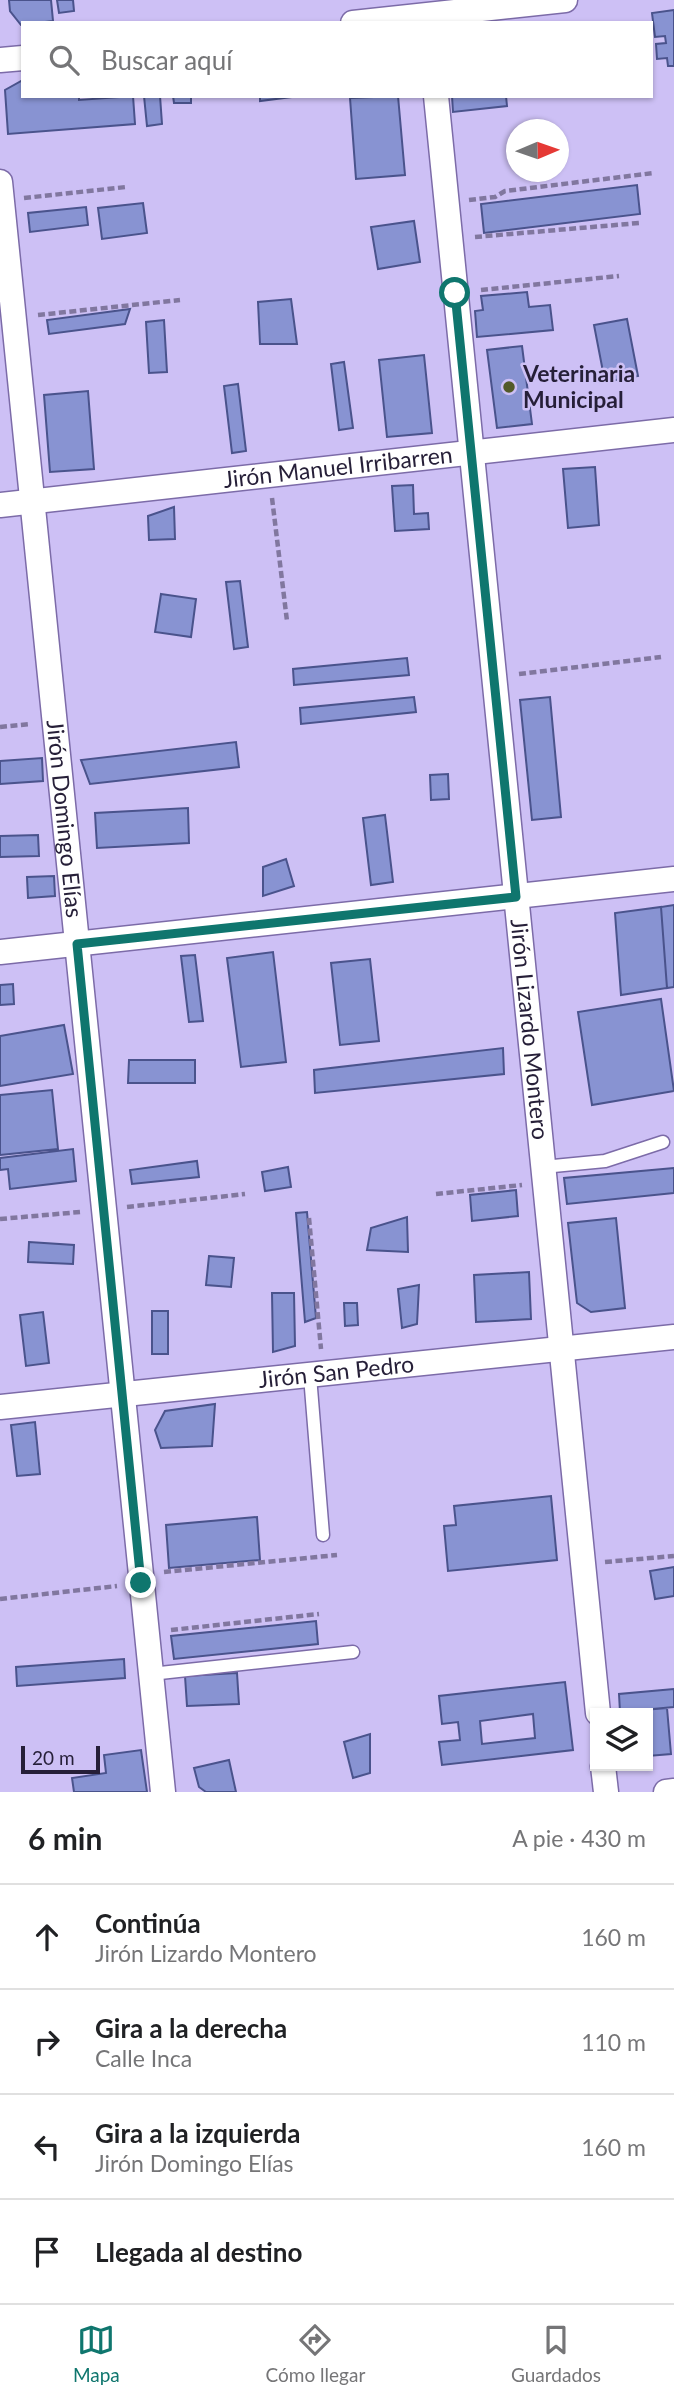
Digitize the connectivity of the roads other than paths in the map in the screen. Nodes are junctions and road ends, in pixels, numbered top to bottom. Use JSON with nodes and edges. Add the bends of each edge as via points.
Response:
{"nodes":[{"id":1,"x":565,"y":0,"type":"edge"},
{"id":2,"x":427,"y":12,"type":"edge"},
{"id":3,"x":366,"y":21,"type":"edge"},
{"id":4,"x":21,"y":58,"type":"edge"},
{"id":5,"x":0,"y":60,"type":"edge"},
{"id":6,"x":436,"y":98,"type":"edge"},
{"id":7,"x":1,"y":191,"type":"edge"},
{"id":8,"x":674,"y":430,"type":"edge"},
{"id":9,"x":471,"y":454,"type":"junction"},
{"id":10,"x":32,"y":502,"type":"junction"},
{"id":11,"x":0,"y":505,"type":"edge"},
{"id":12,"x":674,"y":880,"type":"edge"},
{"id":13,"x":516,"y":897,"type":"junction"},
{"id":14,"x":77,"y":944,"type":"junction"},
{"id":15,"x":0,"y":953,"type":"edge"},
{"id":16,"x":663,"y":1142,"type":"dead end"},
{"id":17,"x":544,"y":1175,"type":"junction"},
{"id":18,"x":674,"y":1337,"type":"edge"},
{"id":19,"x":561,"y":1349,"type":"junction"},
{"id":20,"x":317,"y":1374,"type":"junction"},
{"id":21,"x":122,"y":1394,"type":"junction"},
{"id":22,"x":0,"y":1407,"type":"edge"},
{"id":23,"x":323,"y":1535,"type":"dead end"},
{"id":24,"x":353,"y":1652,"type":"dead end"},
{"id":25,"x":151,"y":1674,"type":"junction"},
{"id":26,"x":597,"y":1708,"type":"edge"},
{"id":27,"x":604,"y":1771,"type":"edge"},
{"id":28,"x":674,"y":1791,"type":"edge"},
{"id":29,"x":163,"y":1792,"type":"edge"},
{"id":30,"x":606,"y":1792,"type":"edge"},
{"id":31,"x":666,"y":1792,"type":"edge"}],
"edges":[{"from":1,"to":2,"type":"street"},
{"from":2,"to":3,"type":"street"},
{"from":4,"to":5,"type":"street"},
{"from":6,"to":9,"type":"street","name":"Jirón Lizardo Montero"},
{"from":7,"to":10,"type":"street","name":"Jirón Domingo Elías"},
{"from":8,"to":9,"type":"street","name":"Jirón Manuel Irribarren"},
{"from":9,"to":10,"type":"street","name":"Jirón Manuel Irribarren"},
{"from":9,"to":13,"type":"street","name":"Jirón Lizardo Montero"},
{"from":10,"to":11,"type":"street","name":"Jirón Manuel Irribarren"},
{"from":10,"to":14,"type":"street","name":"Jirón Domingo Elías"},
{"from":12,"to":13,"type":"street"},
{"from":13,"to":14,"type":"street"},
{"from":13,"to":17,"type":"street","name":"Jirón Lizardo Montero"},
{"from":14,"to":15,"type":"street"},
{"from":14,"to":21,"type":"street","name":"Jirón Domingo Elías"},
{"from":16,"to":17,"type":"lane"},
{"from":17,"to":19,"type":"street","name":"Jirón Lizardo Montero"},
{"from":18,"to":19,"type":"street","name":"Jirón San Pedro"},
{"from":19,"to":20,"type":"street","name":"Jirón San Pedro"},
{"from":19,"to":26,"type":"street","name":"Jirón Lizardo Montero"},
{"from":20,"to":21,"type":"street","name":"Jirón San Pedro"},
{"from":20,"to":23,"type":"lane"},
{"from":21,"to":22,"type":"street","name":"Jirón San Pedro"},
{"from":21,"to":25,"type":"street","name":"Jirón Domingo Elías"},
{"from":24,"to":25,"type":"lane"},
{"from":25,"to":29,"type":"street","name":"Jirón Domingo Elías"},
{"from":27,"to":30,"type":"street"},
{"from":28,"to":31,"type":"street"}]}
